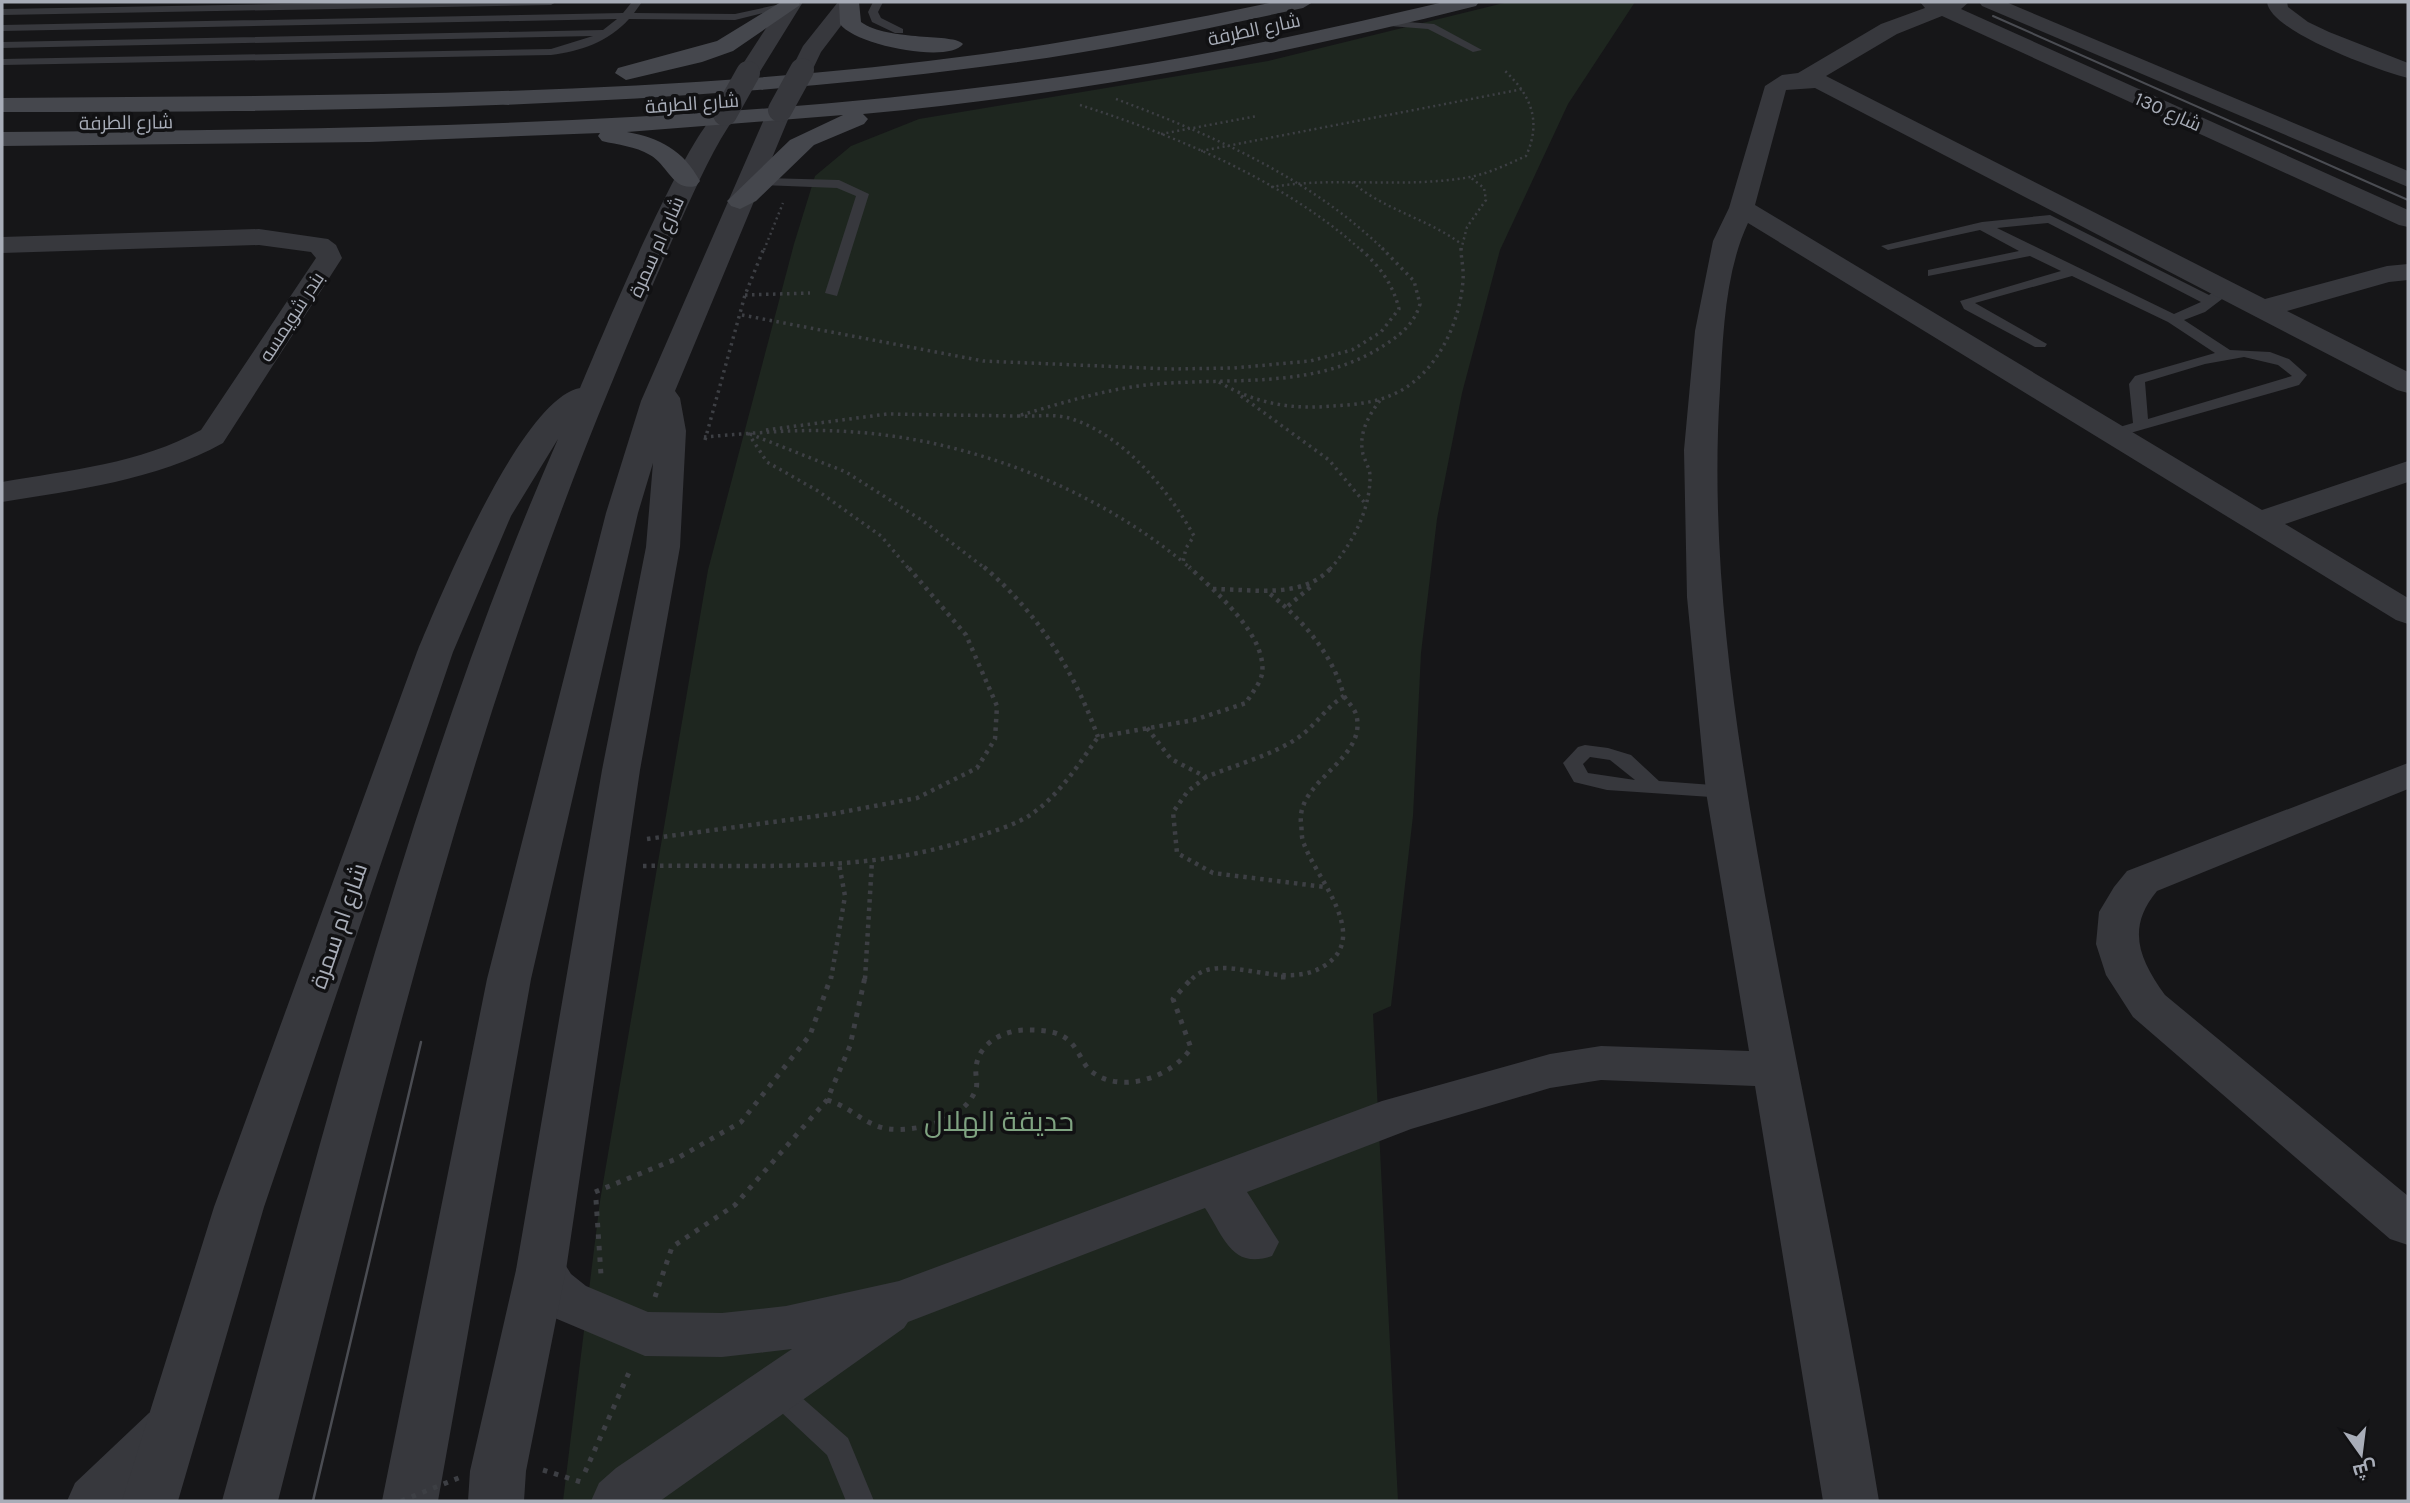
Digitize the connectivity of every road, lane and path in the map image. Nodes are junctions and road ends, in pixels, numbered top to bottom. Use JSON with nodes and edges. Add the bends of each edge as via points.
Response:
{"nodes":[{"id":1,"x":551,"y":2,"type":"edge"},
{"id":2,"x":637,"y":2,"type":"edge"},
{"id":3,"x":849,"y":2,"type":"edge"},
{"id":4,"x":878,"y":2,"type":"edge"},
{"id":5,"x":1233,"y":2,"type":"edge"},
{"id":6,"x":1303,"y":2,"type":"edge"},
{"id":7,"x":1469,"y":2,"type":"edge"},
{"id":8,"x":1989,"y":2,"type":"edge"},
{"id":9,"x":2016,"y":2,"type":"edge"},
{"id":10,"x":2277,"y":2,"type":"edge"},
{"id":11,"x":1939,"y":3,"type":"edge"},
{"id":12,"x":792,"y":4,"type":"edge"},
{"id":13,"x":2,"y":12,"type":"edge"},
{"id":14,"x":1430,"y":13,"type":"edge"},
{"id":15,"x":628,"y":16,"type":"junction"},
{"id":16,"x":735,"y":17,"type":"junction"},
{"id":17,"x":1376,"y":17,"type":"edge"},
{"id":18,"x":2038,"y":23,"type":"junction"},
{"id":19,"x":1881,"y":24,"type":"junction"},
{"id":20,"x":758,"y":26,"type":"junction"},
{"id":21,"x":2,"y":28,"type":"edge"},
{"id":22,"x":899,"y":31,"type":"dead end"},
{"id":23,"x":609,"y":33,"type":"junction"},
{"id":24,"x":996,"y":43,"type":"junction"},
{"id":25,"x":2,"y":45,"type":"edge"},
{"id":26,"x":2023,"y":47,"type":"junction"},
{"id":27,"x":1477,"y":50,"type":"dead end"},
{"id":28,"x":2,"y":62,"type":"edge"},
{"id":29,"x":803,"y":67,"type":"junction"},
{"id":30,"x":1504,"y":70,"type":"dead end"},
{"id":31,"x":750,"y":71,"type":"junction"},
{"id":32,"x":2408,"y":71,"type":"edge"},
{"id":33,"x":611,"y":76,"type":"junction"},
{"id":34,"x":1806,"y":78,"type":"junction"},
{"id":35,"x":1522,"y":89,"type":"junction"},
{"id":36,"x":2,"y":93,"type":"edge"},
{"id":37,"x":968,"y":96,"type":"junction"},
{"id":38,"x":1112,"y":97,"type":"dead end"},
{"id":39,"x":1075,"y":103,"type":"dead end"},
{"id":40,"x":2,"y":105,"type":"edge"},
{"id":41,"x":780,"y":112,"type":"junction"},
{"id":42,"x":723,"y":116,"type":"junction"},
{"id":43,"x":1257,"y":116,"type":"dead end"},
{"id":44,"x":2,"y":126,"type":"edge"},
{"id":45,"x":1191,"y":127,"type":"junction"},
{"id":46,"x":482,"y":130,"type":"junction"},
{"id":47,"x":1161,"y":134,"type":"junction"},
{"id":48,"x":2,"y":139,"type":"edge"},
{"id":49,"x":1226,"y":146,"type":"junction"},
{"id":50,"x":1200,"y":151,"type":"junction"},
{"id":51,"x":1470,"y":177,"type":"junction"},
{"id":52,"x":2408,"y":180,"type":"edge"},
{"id":53,"x":687,"y":181,"type":"junction"},
{"id":54,"x":1351,"y":181,"type":"junction"},
{"id":55,"x":765,"y":182,"type":"junction"},
{"id":56,"x":791,"y":183,"type":"junction"},
{"id":57,"x":1292,"y":183,"type":"junction"},
{"id":58,"x":1271,"y":187,"type":"junction"},
{"id":59,"x":740,"y":201,"type":"junction"},
{"id":60,"x":2404,"y":219,"type":"edge"},
{"id":61,"x":1734,"y":225,"type":"junction"},
{"id":62,"x":1982,"y":226,"type":"junction"},
{"id":63,"x":1460,"y":243,"type":"junction"},
{"id":64,"x":2,"y":245,"type":"edge"},
{"id":65,"x":1888,"y":246,"type":"dead end"},
{"id":66,"x":2032,"y":252,"type":"junction"},
{"id":67,"x":2401,"y":270,"type":"edge"},
{"id":68,"x":2076,"y":271,"type":"junction"},
{"id":69,"x":1933,"y":273,"type":"dead end"},
{"id":70,"x":832,"y":293,"type":"joint"},
{"id":71,"x":745,"y":295,"type":"junction"},
{"id":72,"x":2217,"y":296,"type":"junction"},
{"id":73,"x":2261,"y":309,"type":"junction"},
{"id":74,"x":2173,"y":319,"type":"junction"},
{"id":75,"x":2040,"y":344,"type":"dead end"},
{"id":76,"x":2228,"y":355,"type":"junction"},
{"id":77,"x":1219,"y":382,"type":"junction"},
{"id":78,"x":594,"y":384,"type":"junction"},
{"id":79,"x":2408,"y":384,"type":"edge"},
{"id":80,"x":663,"y":385,"type":"junction"},
{"id":81,"x":1238,"y":394,"type":"junction"},
{"id":82,"x":1382,"y":398,"type":"junction"},
{"id":83,"x":1022,"y":416,"type":"junction"},
{"id":84,"x":2141,"y":424,"type":"junction"},
{"id":85,"x":748,"y":433,"type":"junction"},
{"id":86,"x":2111,"y":433,"type":"junction"},
{"id":87,"x":706,"y":436,"type":"dead end"},
{"id":88,"x":2408,"y":471,"type":"edge"},
{"id":89,"x":2,"y":492,"type":"edge"},
{"id":90,"x":1364,"y":502,"type":"junction"},
{"id":91,"x":2258,"y":522,"type":"junction"},
{"id":92,"x":1183,"y":562,"type":"junction"},
{"id":93,"x":1314,"y":584,"type":"junction"},
{"id":94,"x":1213,"y":589,"type":"junction"},
{"id":95,"x":1265,"y":590,"type":"junction"},
{"id":96,"x":1288,"y":607,"type":"junction"},
{"id":97,"x":2408,"y":614,"type":"edge"},
{"id":98,"x":1344,"y":696,"type":"junction"},
{"id":99,"x":1147,"y":728,"type":"junction"},
{"id":100,"x":1098,"y":737,"type":"junction"},
{"id":101,"x":1206,"y":777,"type":"junction"},
{"id":102,"x":2404,"y":781,"type":"edge"},
{"id":103,"x":1653,"y":787,"type":"dead end"},
{"id":104,"x":1726,"y":792,"type":"junction"},
{"id":105,"x":872,"y":861,"type":"junction"},
{"id":106,"x":839,"y":864,"type":"junction"},
{"id":107,"x":641,"y":866,"type":"junction"},
{"id":108,"x":640,"y":879,"type":"dead end"},
{"id":109,"x":1326,"y":887,"type":"junction"},
{"id":110,"x":1775,"y":1069,"type":"junction"},
{"id":111,"x":827,"y":1100,"type":"junction"},
{"id":112,"x":597,"y":1178,"type":"dead end"},
{"id":113,"x":1215,"y":1184,"type":"junction"},
{"id":114,"x":595,"y":1192,"type":"junction"},
{"id":115,"x":550,"y":1210,"type":"junction"},
{"id":116,"x":2408,"y":1225,"type":"edge"},
{"id":117,"x":1254,"y":1242,"type":"dead end"},
{"id":118,"x":541,"y":1270,"type":"junction"},
{"id":119,"x":608,"y":1286,"type":"dead end"},
{"id":120,"x":902,"y":1302,"type":"junction"},
{"id":121,"x":643,"y":1317,"type":"junction"},
{"id":122,"x":774,"y":1390,"type":"junction"},
{"id":123,"x":172,"y":1425,"type":"junction"},
{"id":124,"x":535,"y":1468,"type":"dead end"},
{"id":125,"x":461,"y":1477,"type":"dead end"},
{"id":126,"x":597,"y":1492,"type":"edge"},
{"id":127,"x":95,"y":1501,"type":"edge"},
{"id":128,"x":150,"y":1501,"type":"edge"},
{"id":129,"x":250,"y":1501,"type":"edge"},
{"id":130,"x":401,"y":1501,"type":"edge"},
{"id":131,"x":410,"y":1501,"type":"edge"},
{"id":132,"x":496,"y":1501,"type":"edge"},
{"id":133,"x":860,"y":1501,"type":"edge"},
{"id":134,"x":1851,"y":1501,"type":"edge"}],
"edges":[{"from":1,"to":13,"type":"lane"},
{"from":2,"to":15,"type":"lane"},
{"from":3,"to":24,"type":"main road","via":[[851,24],[873,37],[911,43]]},
{"from":3,"to":29,"type":"street"},
{"from":4,"to":22,"type":"lane","via":[[873,12],[876,20]]},
{"from":5,"to":24,"type":"main road"},
{"from":6,"to":40,"type":"main road","name":"شارع الطرفة","via":[[1037,52],[770,82],[532,96]]},
{"from":7,"to":14,"type":"main road"},
{"from":8,"to":18,"type":"street","name":"شارع 130"},
{"from":9,"to":18,"type":"street"},
{"from":10,"to":32,"type":"street","via":[[2278,9],[2300,27]]},
{"from":11,"to":19,"type":"street"},
{"from":11,"to":26,"type":"street","name":"شارع 130"},
{"from":12,"to":16,"type":"lane"},
{"from":12,"to":20,"type":"main road"},
{"from":12,"to":31,"type":"street","name":"شارع ام سمرة"},
{"from":14,"to":17,"type":"main road"},
{"from":14,"to":27,"type":"lane"},
{"from":15,"to":16,"type":"lane"},
{"from":15,"to":21,"type":"lane"},
{"from":15,"to":23,"type":"lane"},
{"from":16,"to":20,"type":"lane"},
{"from":17,"to":37,"type":"main road","via":[[1173,67]]},
{"from":17,"to":44,"type":"main road","name":"شارع الطرفة","via":[[1308,19],[1125,56],[996,76],[835,93],[527,112]]},
{"from":18,"to":52,"type":"street","name":"شارع 130"},
{"from":19,"to":26,"type":"street","via":[[1950,31]]},
{"from":19,"to":34,"type":"street"},
{"from":20,"to":33,"type":"main road","via":[[725,46],[694,57]]},
{"from":23,"to":25,"type":"lane"},
{"from":23,"to":28,"type":"lane","via":[[551,52]]},
{"from":24,"to":29,"type":"main road"},
{"from":26,"to":60,"type":"street","name":"شارع 130"},
{"from":29,"to":31,"type":"main road"},
{"from":29,"to":41,"type":"street","bridge":true},
{"from":30,"to":35,"type":"path"},
{"from":31,"to":33,"type":"main road"},
{"from":31,"to":42,"type":"street","name":"شارع ام سمرة","bridge":true},
{"from":33,"to":36,"type":"main road"},
{"from":34,"to":61,"type":"street","via":[[1776,86]]},
{"from":34,"to":72,"type":"street","via":[[1843,93]]},
{"from":35,"to":49,"type":"path"},
{"from":35,"to":51,"type":"path","via":[[1538,122],[1535,141],[1526,156]]},
{"from":37,"to":41,"type":"main road"},
{"from":37,"to":55,"type":"main road","via":[[823,131],[792,151]]},
{"from":38,"to":45,"type":"path"},
{"from":39,"to":47,"type":"path"},
{"from":41,"to":42,"type":"main road"},
{"from":41,"to":59,"type":"street"},
{"from":42,"to":46,"type":"main road"},
{"from":42,"to":53,"type":"street","name":"شارع ام سمرة"},
{"from":43,"to":45,"type":"path"},
{"from":45,"to":47,"type":"path"},
{"from":45,"to":49,"type":"path"},
{"from":46,"to":48,"type":"main road"},
{"from":46,"to":53,"type":"main road","via":[[600,135],[639,142],[672,158]]},
{"from":47,"to":50,"type":"path"},
{"from":49,"to":50,"type":"path"},
{"from":49,"to":57,"type":"path"},
{"from":50,"to":58,"type":"path"},
{"from":51,"to":54,"type":"path"},
{"from":51,"to":63,"type":"path","via":[[1484,188],[1486,200]]},
{"from":53,"to":78,"type":"street","name":"شارع ام سمرة"},
{"from":54,"to":57,"type":"path"},
{"from":54,"to":63,"type":"path","via":[[1368,196]]},
{"from":55,"to":56,"type":"lane"},
{"from":55,"to":59,"type":"main road"},
{"from":56,"to":70,"type":"lane","via":[[839,184],[863,194]]},
{"from":56,"to":71,"type":"path"},
{"from":57,"to":58,"type":"path"},
{"from":57,"to":77,"type":"path","via":[[1328,202],[1389,253],[1414,281],[1420,302],[1410,326],[1377,352],[1329,370]]},
{"from":58,"to":71,"type":"path","via":[[1328,224],[1377,265],[1395,290],[1399,309],[1381,332],[1352,350],[1310,361],[1234,368],[1048,366],[920,351],[742,315]]},
{"from":59,"to":80,"type":"street"},
{"from":61,"to":86,"type":"street","via":[[1786,236]]},
{"from":61,"to":104,"type":"street","via":[[1709,331],[1700,450],[1704,597]]},
{"from":62,"to":65,"type":"lane"},
{"from":62,"to":66,"type":"lane"},
{"from":62,"to":72,"type":"lane","via":[[2050,219]]},
{"from":63,"to":82,"type":"path","via":[[1463,279],[1451,327],[1416,381]]},
{"from":64,"to":89,"type":"street","name":"بندر شويمسه","via":[[259,237],[318,245],[329,258],[212,436],[191,449],[159,459]]},
{"from":66,"to":68,"type":"lane"},
{"from":66,"to":69,"type":"lane"},
{"from":67,"to":73,"type":"street"},
{"from":68,"to":74,"type":"lane"},
{"from":68,"to":75,"type":"lane","via":[[1967,301]]},
{"from":70,"to":71,"type":"path"},
{"from":72,"to":73,"type":"street"},
{"from":72,"to":74,"type":"lane","via":[[2200,309]]},
{"from":73,"to":79,"type":"street"},
{"from":74,"to":76,"type":"lane"},
{"from":76,"to":84,"type":"lane","via":[[2140,379],[2136,384]]},
{"from":76,"to":84,"type":"lane","via":[[2265,354],[2296,370],[2300,379]]},
{"from":77,"to":81,"type":"path"},
{"from":77,"to":83,"type":"path","via":[[1145,385],[1018,416]]},
{"from":78,"to":123,"type":"street","name":"شارع ام سمرة","via":[[549,425],[468,569],[239,1208]]},
{"from":78,"to":129,"type":"street","name":"شارع ام سمرة","via":[[497,631],[401,943]]},
{"from":80,"to":115,"type":"street","via":[[671,431],[663,547],[621,770]]},
{"from":80,"to":131,"type":"street","via":[[622,513],[509,979]]},
{"from":81,"to":82,"type":"path","via":[[1287,407],[1324,408]]},
{"from":81,"to":90,"type":"path","via":[[1333,463]]},
{"from":82,"to":90,"type":"path","via":[[1362,432],[1363,456],[1370,471]]},
{"from":83,"to":85,"type":"path","via":[[887,414]]},
{"from":83,"to":92,"type":"path","via":[[1071,419],[1108,438],[1135,462],[1185,517],[1194,536]]},
{"from":84,"to":86,"type":"lane"},
{"from":85,"to":87,"type":"path"},
{"from":85,"to":92,"type":"path","via":[[860,432],[931,445],[1013,469],[1130,520]]},
{"from":85,"to":100,"type":"path","via":[[840,468],[929,523],[1001,580],[1035,618],[1067,666],[1088,704]]},
{"from":85,"to":107,"type":"path","via":[[767,462],[881,536],[966,635],[997,706],[995,739],[977,768],[917,798],[644,840]]},
{"from":86,"to":91,"type":"street"},
{"from":88,"to":91,"type":"street"},
{"from":90,"to":93,"type":"path","via":[[1346,550]]},
{"from":91,"to":97,"type":"street"},
{"from":92,"to":94,"type":"path"},
{"from":93,"to":95,"type":"path"},
{"from":93,"to":96,"type":"path"},
{"from":94,"to":95,"type":"path"},
{"from":94,"to":99,"type":"path","via":[[1258,644],[1263,673],[1246,703],[1194,720]]},
{"from":95,"to":96,"type":"path"},
{"from":96,"to":98,"type":"path","via":[[1324,654]]},
{"from":98,"to":101,"type":"path","via":[[1293,741]]},
{"from":98,"to":109,"type":"path","via":[[1356,713],[1347,754],[1308,794],[1300,816],[1303,843]]},
{"from":99,"to":100,"type":"path"},
{"from":99,"to":101,"type":"path","via":[[1158,750],[1171,762]]},
{"from":100,"to":105,"type":"path","via":[[1032,814],[957,847]]},
{"from":101,"to":109,"type":"path","via":[[1173,812],[1177,853],[1213,873]]},
{"from":102,"to":116,"type":"street","via":[[2142,881],[2129,894],[2116,927],[2123,966],[2150,1006]]},
{"from":103,"to":104,"type":"lane"},
{"from":104,"to":110,"type":"street"},
{"from":105,"to":106,"type":"path"},
{"from":105,"to":111,"type":"path","via":[[863,993],[850,1046]]},
{"from":106,"to":107,"type":"path"},
{"from":106,"to":114,"type":"path","via":[[845,896],[835,967],[810,1035],[741,1122],[676,1159]]},
{"from":107,"to":108,"type":"path"},
{"from":109,"to":111,"type":"path","via":[[1344,923],[1342,947],[1325,966],[1287,978],[1222,966],[1195,975],[1173,999],[1191,1048],[1179,1064],[1154,1076],[1107,1080],[1091,1072],[1068,1038],[1048,1030],[1013,1030],[986,1043],[976,1065],[976,1091],[957,1114],[915,1129],[878,1127],[841,1102]]},
{"from":110,"to":113,"type":"street","via":[[1601,1063],[1550,1071],[1399,1114]]},
{"from":110,"to":134,"type":"street"},
{"from":111,"to":121,"type":"path","via":[[736,1205],[672,1247],[654,1302]]},
{"from":112,"to":114,"type":"path"},
{"from":113,"to":117,"type":"street"},
{"from":113,"to":120,"type":"street"},
{"from":114,"to":115,"type":"path"},
{"from":114,"to":119,"type":"path","via":[[601,1279]]},
{"from":115,"to":118,"type":"street"},
{"from":118,"to":121,"type":"street","via":[[568,1301]]},
{"from":118,"to":132,"type":"street","via":[[498,1471]]},
{"from":120,"to":121,"type":"street","via":[[786,1328],[722,1335]]},
{"from":120,"to":122,"type":"street"},
{"from":121,"to":126,"type":"path"},
{"from":122,"to":126,"type":"street"},
{"from":122,"to":133,"type":"lane","via":[[838,1447]]},
{"from":123,"to":127,"type":"street"},
{"from":123,"to":128,"type":"street","name":"شارع ام سمرة"},
{"from":124,"to":126,"type":"path","via":[[558,1472]]},
{"from":125,"to":130,"type":"path","bridge":true}]}
